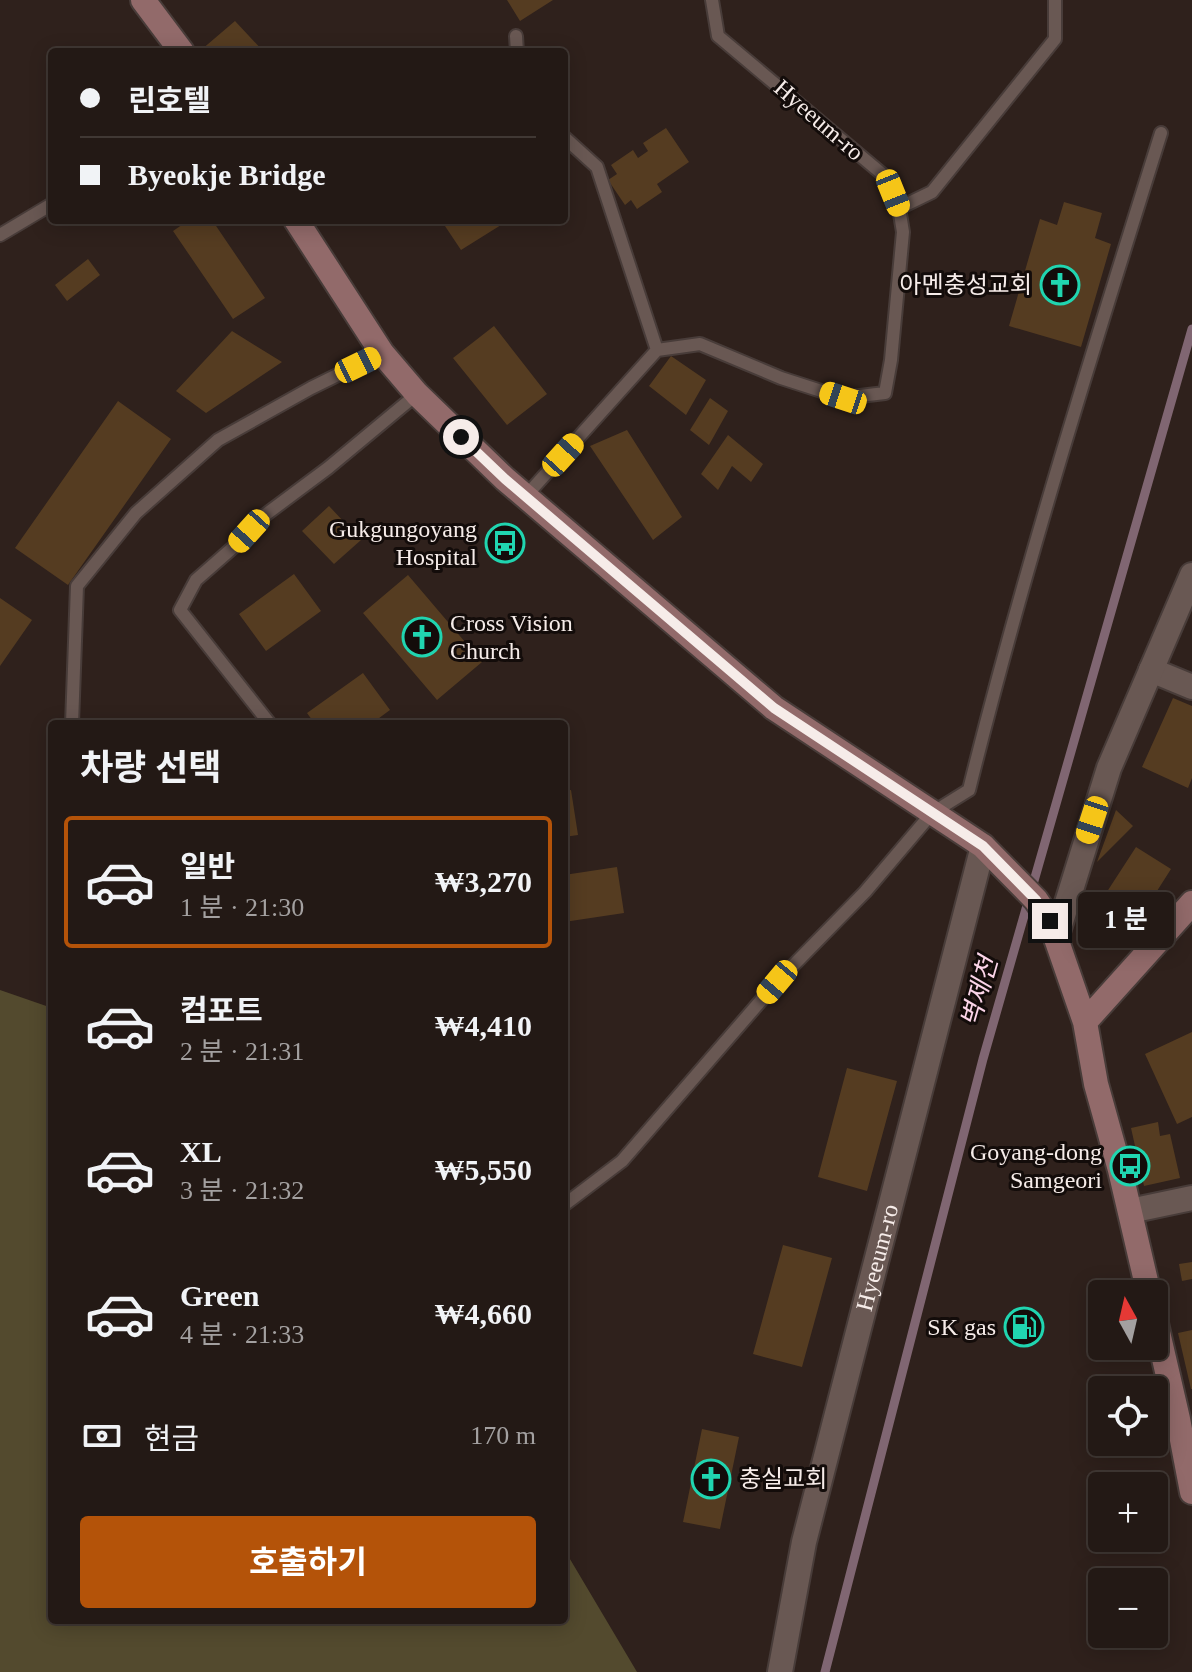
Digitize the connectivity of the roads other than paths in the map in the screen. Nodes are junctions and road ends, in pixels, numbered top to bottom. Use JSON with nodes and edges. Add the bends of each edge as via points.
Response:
{"nodes":[{"id":1,"x":143,"y":0,"type":"edge"},
{"id":2,"x":712,"y":0,"type":"edge"},
{"id":3,"x":1055,"y":0,"type":"edge"},
{"id":4,"x":516,"y":36,"type":"dead end"},
{"id":5,"x":179,"y":48,"type":"edge"},
{"id":6,"x":517,"y":48,"type":"edge"},
{"id":7,"x":1161,"y":133,"type":"dead end"},
{"id":8,"x":568,"y":141,"type":"edge"},
{"id":9,"x":48,"y":206,"type":"edge"},
{"id":10,"x":899,"y":208,"type":"junction"},
{"id":11,"x":299,"y":224,"type":"edge"},
{"id":12,"x":0,"y":235,"type":"edge"},
{"id":13,"x":657,"y":350,"type":"junction"},
{"id":14,"x":382,"y":353,"type":"junction"},
{"id":15,"x":417,"y":394,"type":"junction"},
{"id":16,"x":525,"y":497,"type":"junction"},
{"id":17,"x":1192,"y":575,"type":"edge"},
{"id":18,"x":1151,"y":670,"type":"junction"},
{"id":19,"x":1192,"y":687,"type":"edge"},
{"id":20,"x":72,"y":720,"type":"edge"},
{"id":21,"x":267,"y":720,"type":"edge"},
{"id":22,"x":932,"y":813,"type":"junction"},
{"id":23,"x":990,"y":853,"type":"junction"},
{"id":24,"x":1192,"y":903,"type":"edge"},
{"id":25,"x":1053,"y":930,"type":"junction"},
{"id":26,"x":1085,"y":1022,"type":"junction"},
{"id":27,"x":1192,"y":1198,"type":"edge"},
{"id":28,"x":568,"y":1202,"type":"edge"},
{"id":29,"x":1130,"y":1211,"type":"junction"},
{"id":30,"x":1146,"y":1280,"type":"edge"},
{"id":31,"x":1168,"y":1360,"type":"edge"},
{"id":32,"x":1185,"y":1415,"type":"edge"},
{"id":33,"x":1192,"y":1492,"type":"edge"},
{"id":34,"x":780,"y":1672,"type":"edge"}],
"edges":[{"from":1,"to":5,"type":"main road"},
{"from":2,"to":10,"type":"lane","name":"Hyeeum-ro","via":[[718,36],[887,178]]},
{"from":3,"to":10,"type":"lane","via":[[1055,39],[932,192]]},
{"from":4,"to":6,"type":"lane"},
{"from":7,"to":22,"type":"lane","via":[[1001,662],[969,790]]},
{"from":8,"to":13,"type":"lane","via":[[597,167]]},
{"from":9,"to":12,"type":"lane"},
{"from":10,"to":13,"type":"lane","name":"Hyeeum-ro","via":[[903,232],[885,393],[843,398],[700,344]]},
{"from":11,"to":14,"type":"main road"},
{"from":13,"to":16,"type":"lane"},
{"from":14,"to":15,"type":"main road"},
{"from":14,"to":20,"type":"lane","via":[[218,440],[136,513],[77,586]]},
{"from":15,"to":16,"type":"main road"},
{"from":15,"to":21,"type":"lane","via":[[261,518],[196,580],[180,610]]},
{"from":16,"to":22,"type":"main road","via":[[774,708]]},
{"from":17,"to":18,"type":"street"},
{"from":18,"to":19,"type":"street"},
{"from":18,"to":25,"type":"street","via":[[1109,768]]},
{"from":22,"to":23,"type":"main road"},
{"from":22,"to":28,"type":"lane","via":[[641,1141]]},
{"from":23,"to":25,"type":"main road","via":[[1036,900]]},
{"from":23,"to":34,"type":"street","name":"Hyeeum-ro","via":[[804,1542]]},
{"from":24,"to":26,"type":"main road"},
{"from":25,"to":26,"type":"main road"},
{"from":26,"to":29,"type":"main road"},
{"from":27,"to":29,"type":"street"},
{"from":29,"to":30,"type":"main road"},
{"from":31,"to":32,"type":"main road"},
{"from":32,"to":33,"type":"main road"}]}
